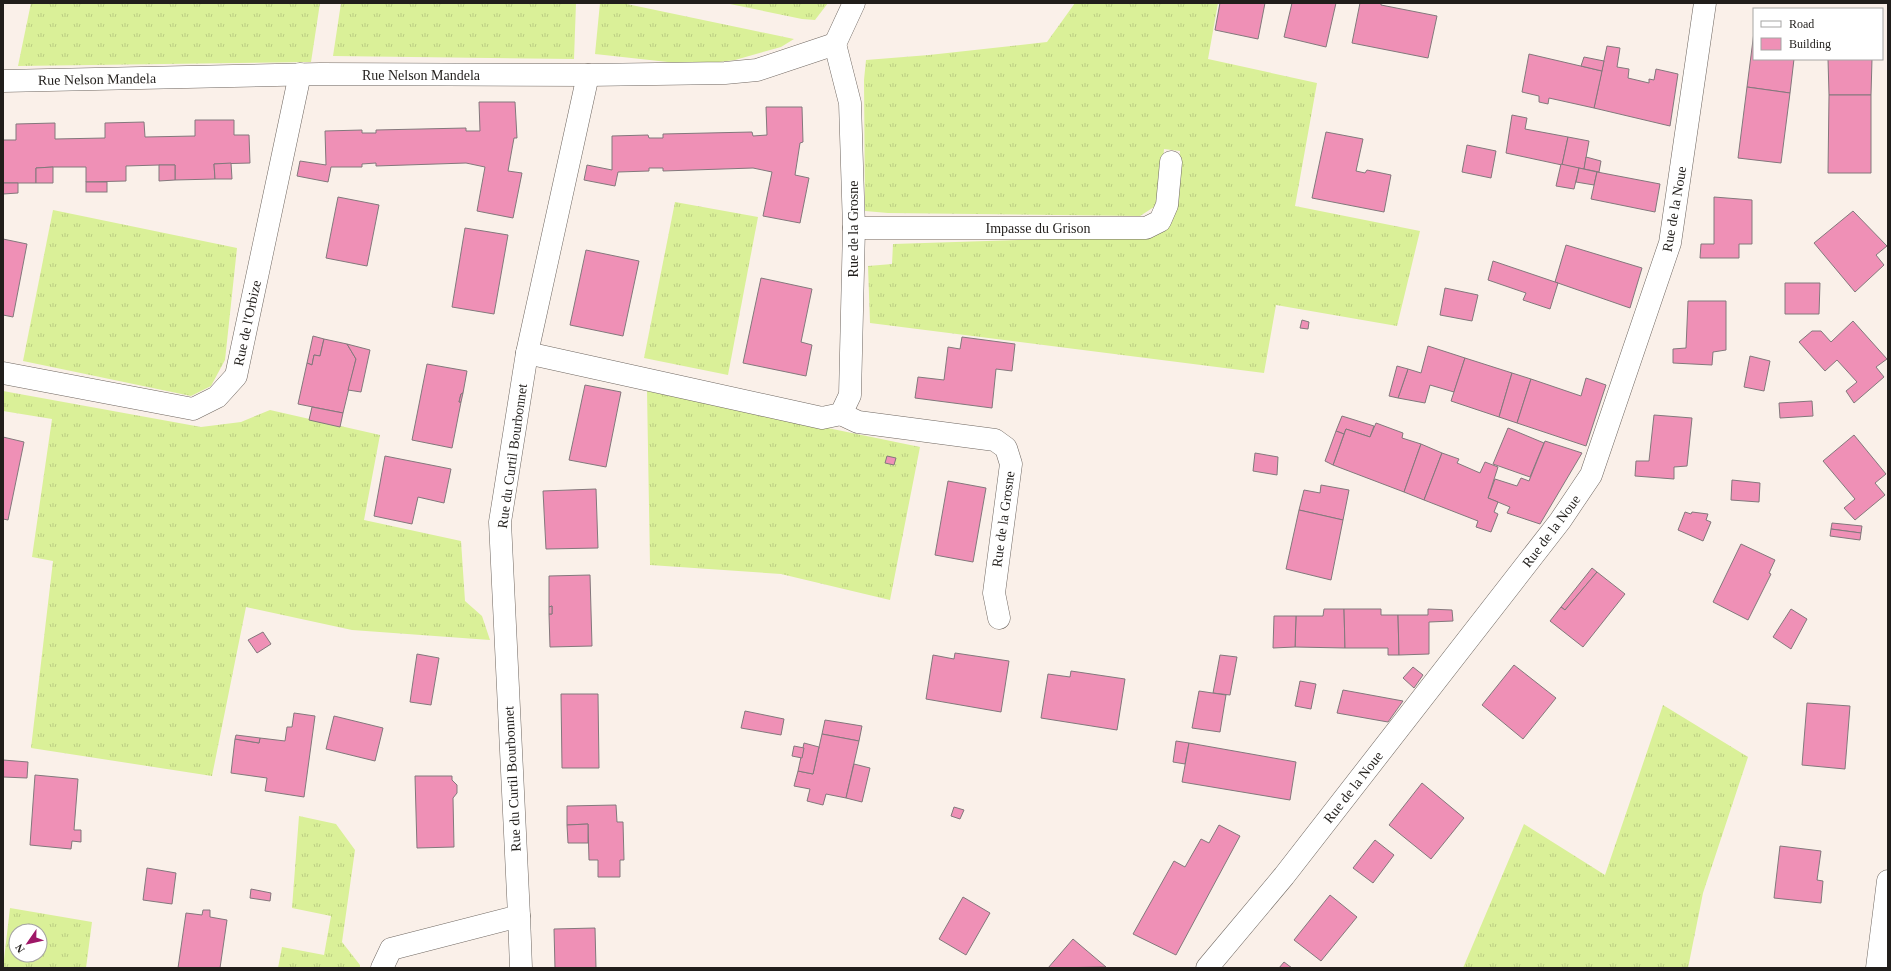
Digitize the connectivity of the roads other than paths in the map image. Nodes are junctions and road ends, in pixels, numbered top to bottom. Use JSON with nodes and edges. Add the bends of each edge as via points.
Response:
{"nodes":[{"id":1,"x":854,"y":3,"type":"edge"},
{"id":2,"x":1705,"y":3,"type":"edge"},
{"id":3,"x":835,"y":44,"type":"junction"},
{"id":4,"x":300,"y":74,"type":"junction"},
{"id":5,"x":588,"y":75,"type":"junction"},
{"id":6,"x":3,"y":81,"type":"edge"},
{"id":7,"x":1171,"y":162,"type":"dead end"},
{"id":8,"x":854,"y":228,"type":"junction"},
{"id":9,"x":527,"y":353,"type":"junction"},
{"id":10,"x":3,"y":373,"type":"edge"},
{"id":11,"x":841,"y":414,"type":"junction"},
{"id":12,"x":999,"y":618,"type":"dead end"},
{"id":13,"x":1888,"y":881,"type":"edge"},
{"id":14,"x":519,"y":916,"type":"junction"},
{"id":15,"x":382,"y":968,"type":"edge"},
{"id":16,"x":521,"y":968,"type":"edge"},
{"id":17,"x":1208,"y":968,"type":"edge"},
{"id":18,"x":1877,"y":968,"type":"edge"}],
"edges":[{"from":1,"to":3,"type":"street"},
{"from":2,"to":17,"type":"street","name":"Rue de la Noue","via":[[1670,243],[1591,476],[1560,521],[1284,876]]},
{"from":3,"to":5,"type":"street","name":"Rue Nelson Mandela","via":[[757,70],[725,74]]},
{"from":3,"to":8,"type":"street","name":"Rue de la Grosne","via":[[850,103]]},
{"from":4,"to":5,"type":"street","name":"Rue Nelson Mandela"},
{"from":4,"to":6,"type":"street","name":"Rue Nelson Mandela"},
{"from":4,"to":10,"type":"street","name":"Rue de l'Orbize","via":[[236,376],[217,397],[193,409]]},
{"from":5,"to":9,"type":"street","name":"Rue du Curtil Bourbonnet"},
{"from":7,"to":8,"type":"street","name":"Impasse du Grison","via":[[1167,205],[1160,221],[1146,228]]},
{"from":8,"to":11,"type":"street","name":"Rue de la Grosne","via":[[850,395]]},
{"from":9,"to":11,"type":"street","via":[[822,418]]},
{"from":9,"to":14,"type":"street","name":"Rue du Curtil Bourbonnet","via":[[500,522]]},
{"from":11,"to":12,"type":"street","name":"Rue de la Grosne","via":[[858,422],[995,440],[1006,448],[1011,464],[994,593]]},
{"from":13,"to":18,"type":"street"},
{"from":14,"to":15,"type":"street","via":[[391,950]]},
{"from":14,"to":16,"type":"street","name":"Rue du Curtil Bourbonnet"}]}
